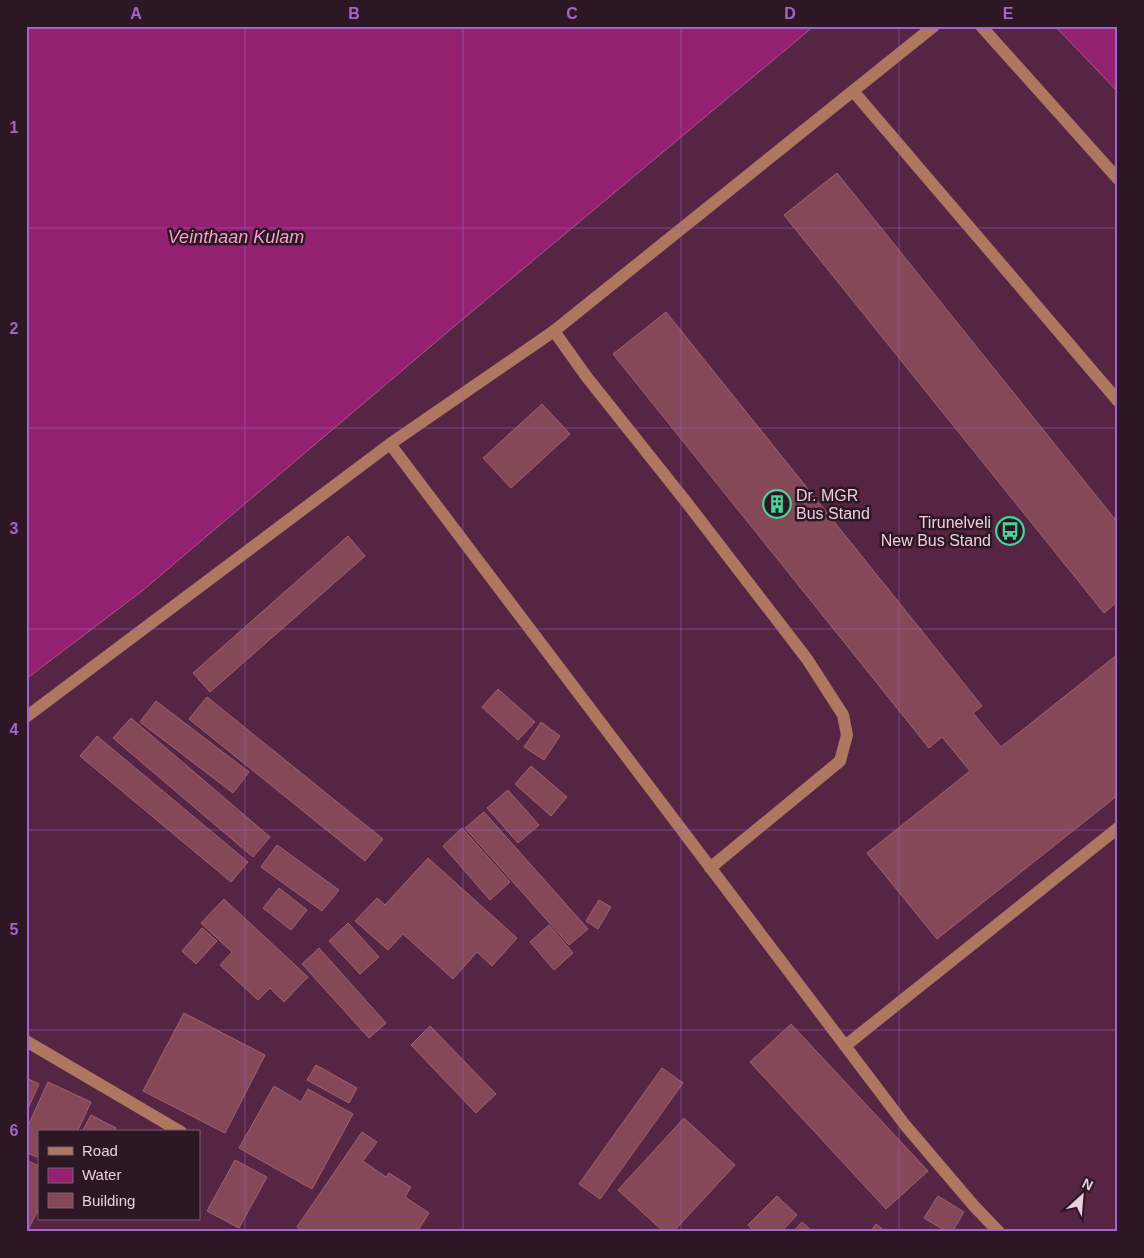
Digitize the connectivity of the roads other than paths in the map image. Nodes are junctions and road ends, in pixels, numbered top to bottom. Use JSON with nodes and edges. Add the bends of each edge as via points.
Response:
{"nodes":[{"id":1,"x":934,"y":26,"type":"edge"},
{"id":2,"x":981,"y":26,"type":"edge"},
{"id":3,"x":853,"y":91,"type":"junction"},
{"id":4,"x":1118,"y":179,"type":"edge"},
{"id":5,"x":554,"y":331,"type":"junction"},
{"id":6,"x":1118,"y":401,"type":"edge"},
{"id":7,"x":390,"y":444,"type":"junction"},
{"id":8,"x":26,"y":717,"type":"edge"},
{"id":9,"x":1118,"y":828,"type":"edge"},
{"id":10,"x":710,"y":868,"type":"junction"},
{"id":11,"x":26,"y":1041,"type":"edge"},
{"id":12,"x":845,"y":1046,"type":"junction"},
{"id":13,"x":178,"y":1130,"type":"edge"},
{"id":14,"x":999,"y":1232,"type":"edge"}],
"edges":[{"from":1,"to":3,"type":"street"},
{"from":2,"to":4,"type":"street"},
{"from":3,"to":5,"type":"street"},
{"from":3,"to":6,"type":"street"},
{"from":5,"to":7,"type":"street"},
{"from":5,"to":10,"type":"street","via":[[807,659],[844,715],[847,735],[840,761]]},
{"from":7,"to":8,"type":"street"},
{"from":7,"to":10,"type":"street"},
{"from":9,"to":12,"type":"street"},
{"from":10,"to":12,"type":"street"},
{"from":11,"to":13,"type":"street"},
{"from":12,"to":14,"type":"street","via":[[905,1125]]}]}
